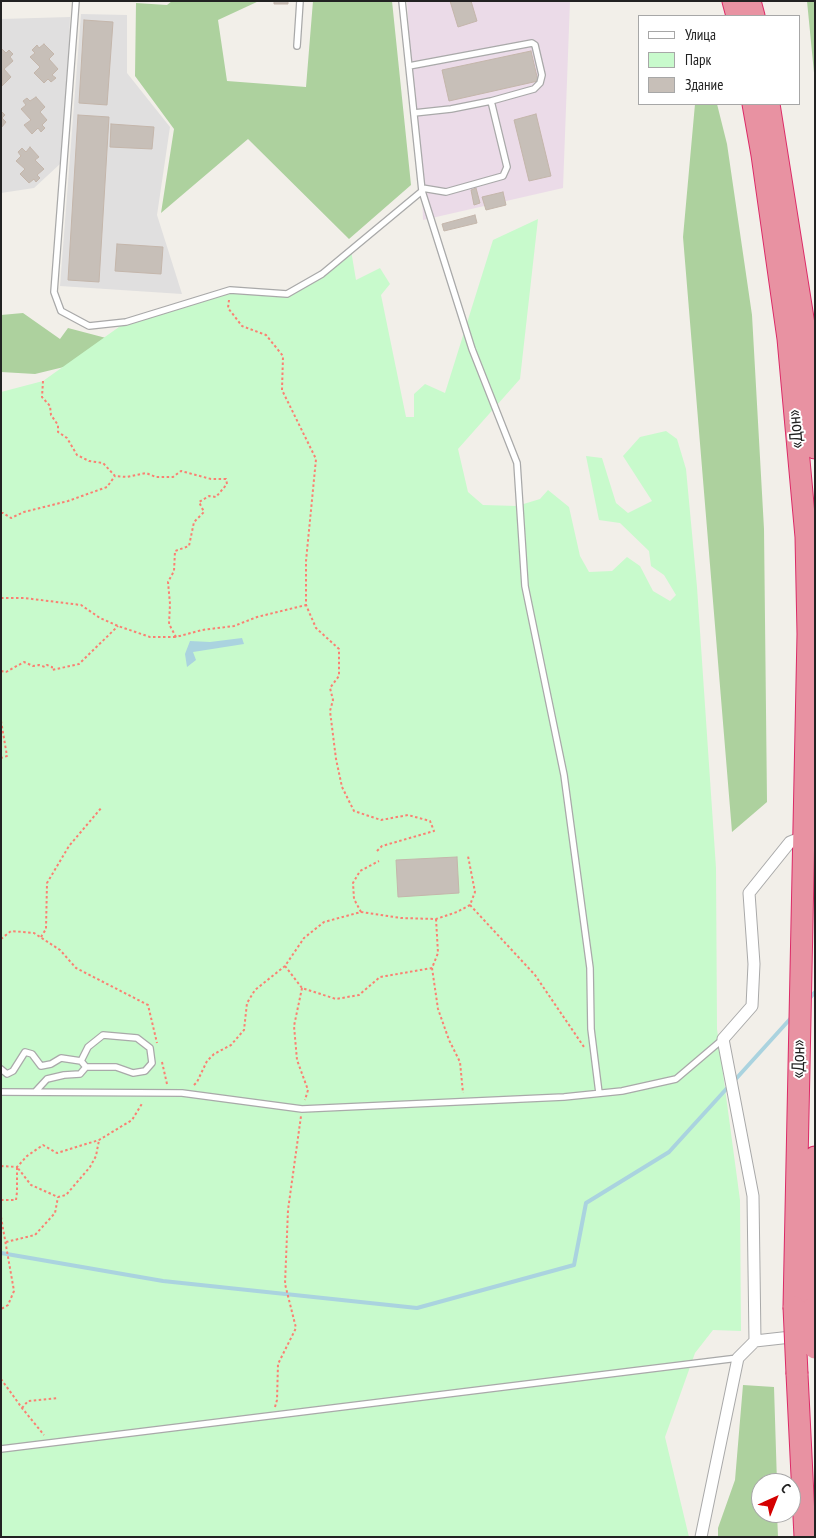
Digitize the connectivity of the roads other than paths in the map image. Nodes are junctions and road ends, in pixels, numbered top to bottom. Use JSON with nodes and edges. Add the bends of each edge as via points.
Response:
{"nodes":[{"id":1,"x":76,"y":1,"type":"edge"},
{"id":2,"x":300,"y":1,"type":"edge"},
{"id":3,"x":402,"y":1,"type":"edge"},
{"id":4,"x":733,"y":1,"type":"edge"},
{"id":5,"x":750,"y":1,"type":"edge"},
{"id":6,"x":737,"y":15,"type":"edge"},
{"id":7,"x":754,"y":15,"type":"edge"},
{"id":8,"x":297,"y":46,"type":"dead end"},
{"id":9,"x":409,"y":66,"type":"junction"},
{"id":10,"x":491,"y":102,"type":"junction"},
{"id":11,"x":753,"y":105,"type":"edge"},
{"id":12,"x":769,"y":105,"type":"edge"},
{"id":13,"x":414,"y":113,"type":"junction"},
{"id":14,"x":422,"y":190,"type":"junction"},
{"id":15,"x":815,"y":448,"type":"edge"},
{"id":16,"x":805,"y":836,"type":"junction"},
{"id":17,"x":723,"y":1039,"type":"junction"},
{"id":18,"x":82,"y":1060,"type":"junction"},
{"id":19,"x":86,"y":1067,"type":"junction"},
{"id":20,"x":1,"y":1069,"type":"edge"},
{"id":21,"x":1,"y":1092,"type":"edge"},
{"id":22,"x":34,"y":1092,"type":"junction"},
{"id":23,"x":599,"y":1093,"type":"junction"},
{"id":24,"x":815,"y":1157,"type":"edge"},
{"id":25,"x":803,"y":1308,"type":"junction"},
{"id":26,"x":815,"y":1334,"type":"edge"},
{"id":27,"x":755,"y":1341,"type":"junction"},
{"id":28,"x":815,"y":1348,"type":"edge"},
{"id":29,"x":738,"y":1358,"type":"junction"},
{"id":30,"x":1,"y":1449,"type":"edge"},
{"id":31,"x":701,"y":1537,"type":"edge"},
{"id":32,"x":805,"y":1537,"type":"edge"}],
"edges":[{"from":1,"to":14,"type":"lane","via":[[54,292],[62,311],[89,326],[126,322],[230,290],[287,294],[322,274]]},
{"from":2,"to":8,"type":"lane"},
{"from":3,"to":9,"type":"lane"},
{"from":4,"to":6,"type":"highway"},
{"from":5,"to":7,"type":"highway"},
{"from":9,"to":10,"type":"lane","via":[[532,42],[542,75],[540,83],[534,89]]},
{"from":9,"to":13,"type":"lane"},
{"from":10,"to":13,"type":"lane"},
{"from":10,"to":14,"type":"lane","via":[[507,167],[503,176],[446,192]]},
{"from":11,"to":16,"type":"highway","name":"«Дон»","via":[[788,339],[806,537]]},
{"from":12,"to":15,"type":"highway","name":"«Дон»","via":[[806,337]]},
{"from":13,"to":14,"type":"lane"},
{"from":14,"to":23,"type":"lane","via":[[472,349],[517,463],[525,586],[564,775],[590,968],[591,1029]]},
{"from":16,"to":17,"type":"street","via":[[790,842],[749,893],[754,964],[752,1006]]},
{"from":16,"to":25,"type":"highway","name":"«Дон»","via":[[802,896]]},
{"from":17,"to":23,"type":"lane","via":[[676,1079]]},
{"from":17,"to":27,"type":"street","via":[[753,1196]]},
{"from":18,"to":19,"type":"lane"},
{"from":18,"to":19,"type":"lane","via":[[88,1047],[103,1035],[137,1038],[150,1048],[152,1063],[145,1071],[133,1073],[116,1067]]},
{"from":18,"to":20,"type":"lane","via":[[62,1058],[41,1066],[32,1054],[25,1052],[13,1071],[7,1074]]},
{"from":19,"to":22,"type":"lane","via":[[80,1074],[46,1079]]},
{"from":21,"to":22,"type":"lane"},
{"from":22,"to":23,"type":"lane","via":[[182,1093],[302,1109]]},
{"from":24,"to":25,"type":"highway","name":"«Дон»"},
{"from":25,"to":28,"type":"highway","name":"«Дон»","bridge":true},
{"from":25,"to":32,"type":"highway","name":"«Дон»","bridge":true,"via":[[797,1374]]},
{"from":26,"to":27,"type":"street"},
{"from":27,"to":29,"type":"street"},
{"from":29,"to":30,"type":"lane"},
{"from":29,"to":31,"type":"street"}]}
